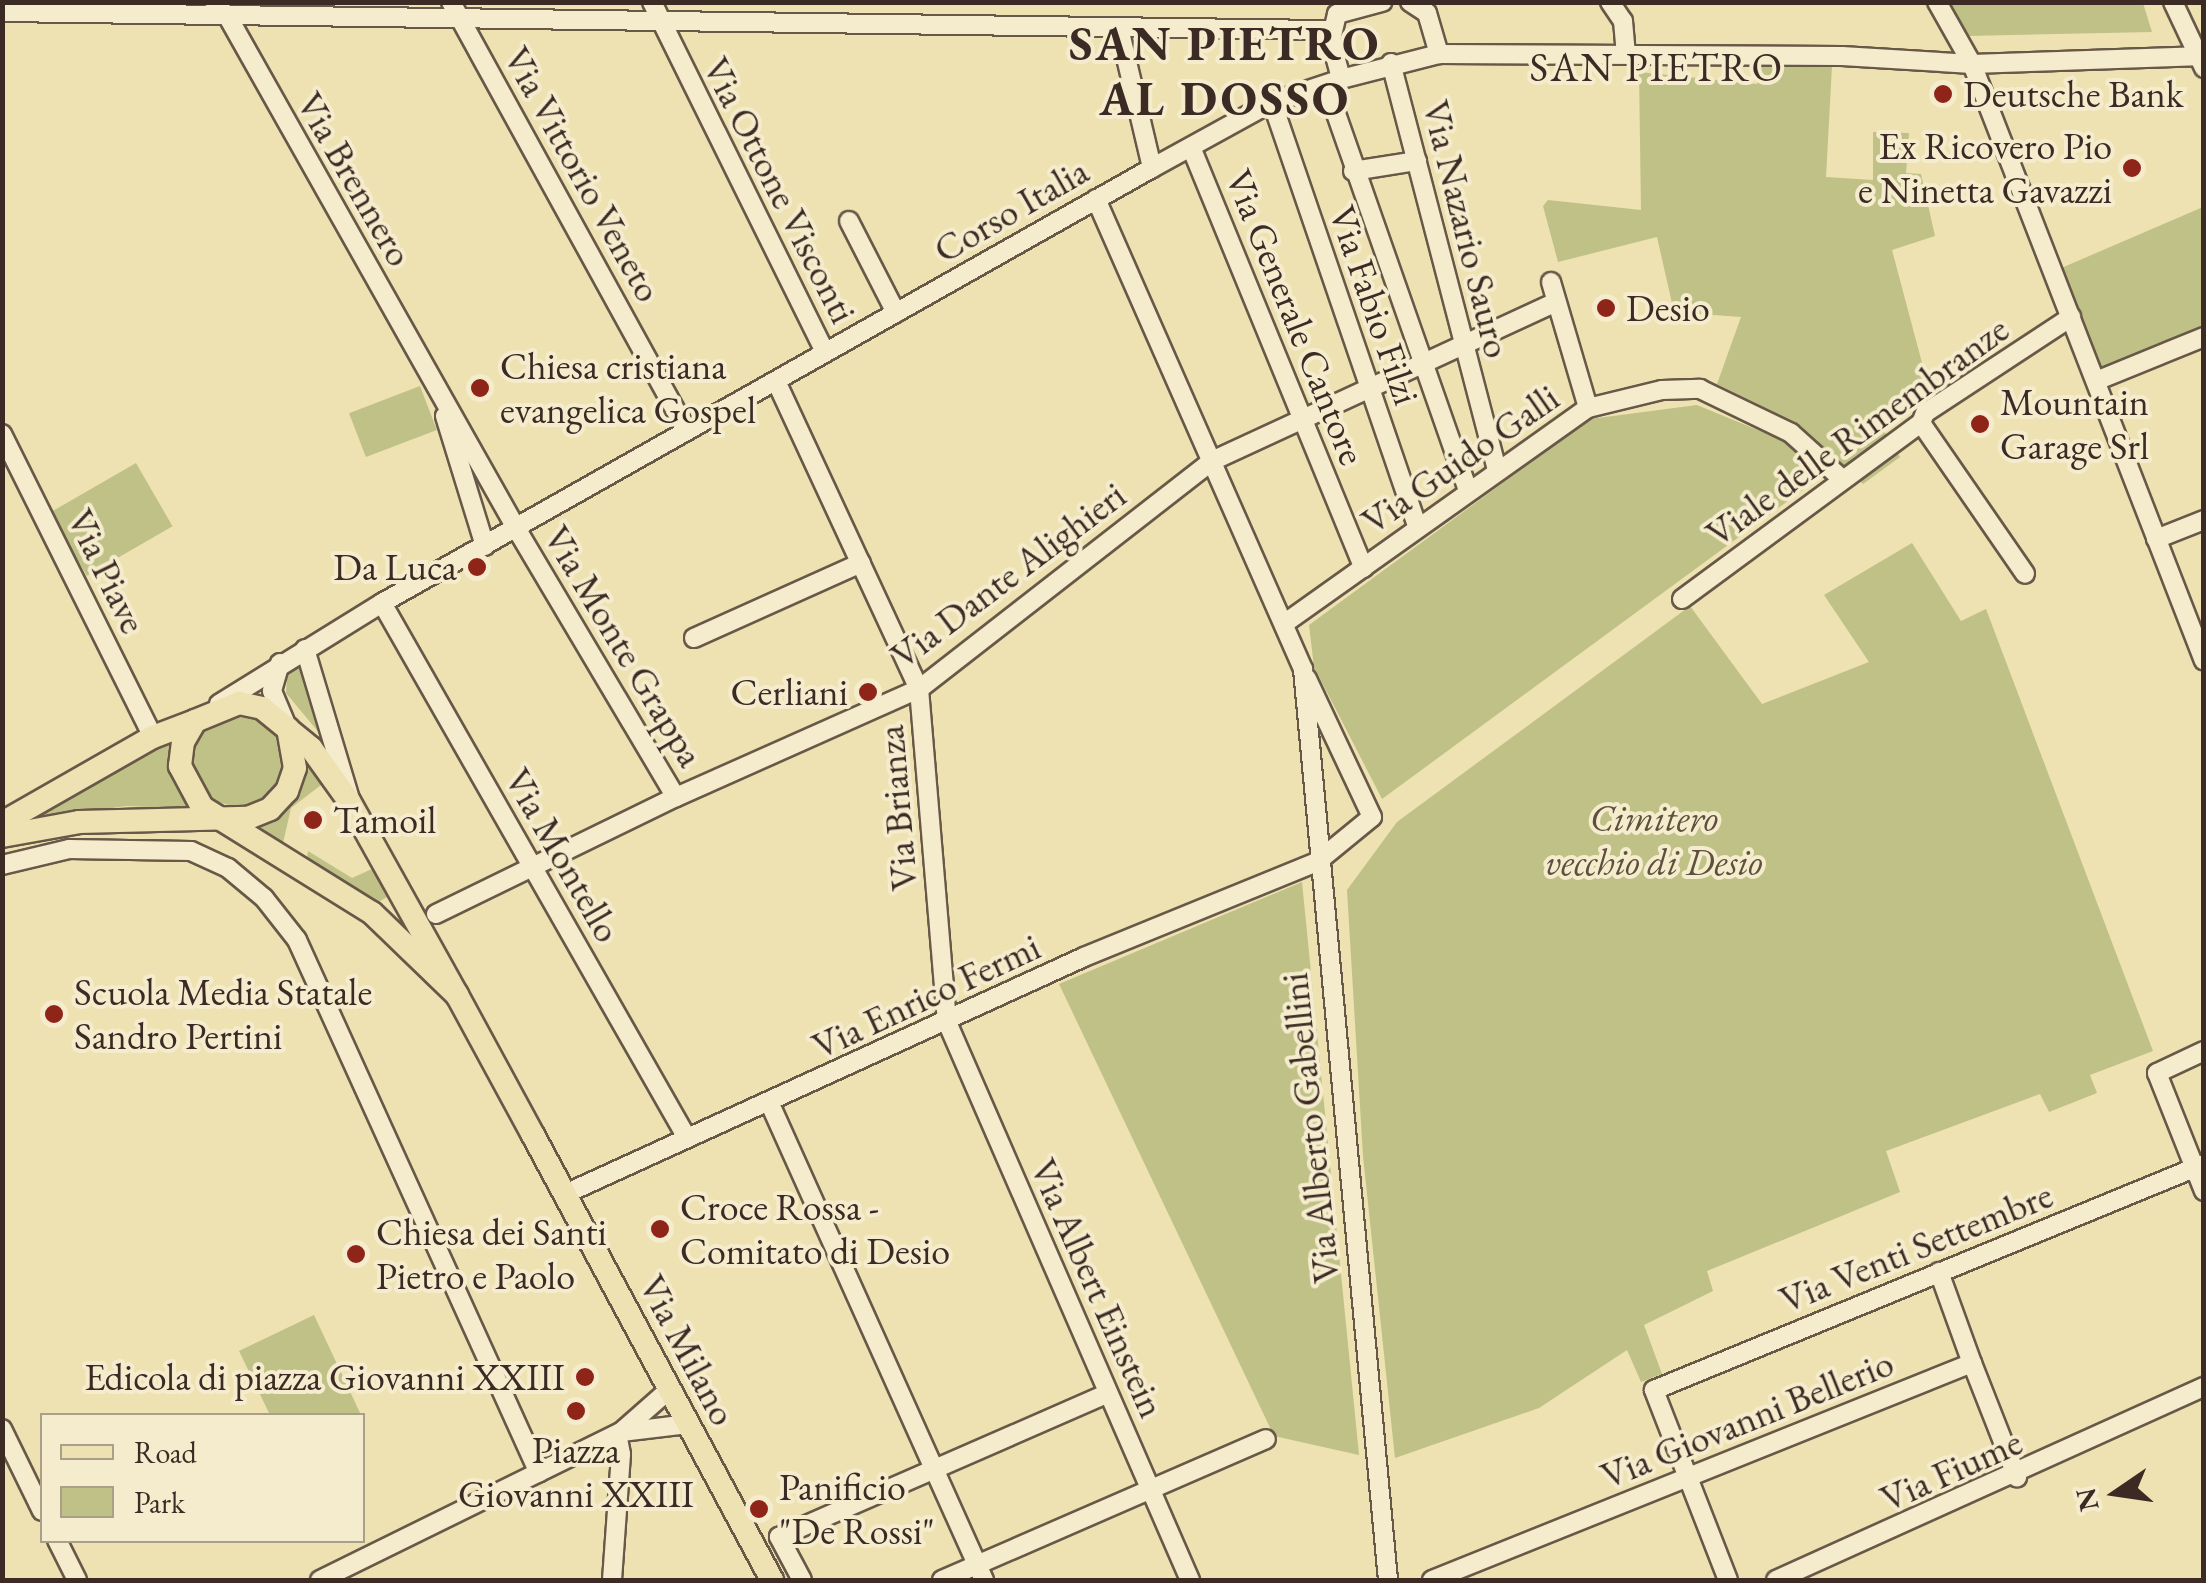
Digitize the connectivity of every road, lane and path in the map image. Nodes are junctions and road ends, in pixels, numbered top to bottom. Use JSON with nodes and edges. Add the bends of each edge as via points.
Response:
{"nodes":[{"id":1,"x":138,"y":2,"type":"edge"},
{"id":2,"x":148,"y":2,"type":"edge"},
{"id":3,"x":197,"y":2,"type":"edge"},
{"id":4,"x":214,"y":2,"type":"edge"},
{"id":5,"x":652,"y":2,"type":"edge"},
{"id":6,"x":1382,"y":2,"type":"edge"},
{"id":7,"x":1410,"y":2,"type":"edge"},
{"id":8,"x":1445,"y":2,"type":"edge"},
{"id":9,"x":1610,"y":2,"type":"edge"},
{"id":10,"x":1938,"y":2,"type":"edge"},
{"id":11,"x":2173,"y":2,"type":"edge"},
{"id":12,"x":456,"y":10,"type":"edge"},
{"id":13,"x":2,"y":12,"type":"edge"},
{"id":14,"x":113,"y":14,"type":"junction"},
{"id":15,"x":1427,"y":14,"type":"junction"},
{"id":16,"x":171,"y":16,"type":"junction"},
{"id":17,"x":228,"y":16,"type":"junction"},
{"id":18,"x":1334,"y":16,"type":"edge"},
{"id":19,"x":659,"y":22,"type":"junction"},
{"id":20,"x":1119,"y":28,"type":"junction"},
{"id":21,"x":1439,"y":54,"type":"junction"},
{"id":22,"x":1626,"y":54,"type":"junction"},
{"id":23,"x":2200,"y":60,"type":"edge"},
{"id":24,"x":1391,"y":63,"type":"junction"},
{"id":25,"x":1972,"y":64,"type":"junction"},
{"id":26,"x":1334,"y":82,"type":"junction"},
{"id":27,"x":1272,"y":102,"type":"junction"},
{"id":28,"x":1191,"y":147,"type":"junction"},
{"id":29,"x":1417,"y":161,"type":"junction"},
{"id":30,"x":1152,"y":168,"type":"junction"},
{"id":31,"x":1352,"y":171,"type":"junction"},
{"id":32,"x":1096,"y":200,"type":"junction"},
{"id":33,"x":848,"y":222,"type":"dead end"},
{"id":34,"x":1551,"y":282,"type":"dead end"},
{"id":35,"x":1556,"y":302,"type":"junction"},
{"id":36,"x":896,"y":314,"type":"junction"},
{"id":37,"x":2071,"y":317,"type":"junction"},
{"id":38,"x":2204,"y":336,"type":"edge"},
{"id":39,"x":1462,"y":346,"type":"junction"},
{"id":40,"x":825,"y":352,"type":"junction"},
{"id":41,"x":1421,"y":366,"type":"junction"},
{"id":42,"x":430,"y":372,"type":"junction"},
{"id":43,"x":776,"y":380,"type":"junction"},
{"id":44,"x":2096,"y":381,"type":"junction"},
{"id":45,"x":1371,"y":390,"type":"junction"},
{"id":46,"x":1588,"y":408,"type":"junction"},
{"id":47,"x":1304,"y":418,"type":"junction"},
{"id":48,"x":1921,"y":422,"type":"junction"},
{"id":49,"x":686,"y":430,"type":"junction"},
{"id":50,"x":2,"y":434,"type":"edge"},
{"id":51,"x":1212,"y":460,"type":"junction"},
{"id":52,"x":1497,"y":469,"type":"junction"},
{"id":53,"x":1842,"y":480,"type":"junction"},
{"id":54,"x":1468,"y":491,"type":"junction"},
{"id":55,"x":2204,"y":520,"type":"edge"},
{"id":56,"x":516,"y":528,"type":"junction"},
{"id":57,"x":1418,"y":528,"type":"junction"},
{"id":58,"x":2156,"y":539,"type":"junction"},
{"id":59,"x":485,"y":546,"type":"junction"},
{"id":60,"x":862,"y":563,"type":"junction"},
{"id":61,"x":1364,"y":568,"type":"junction"},
{"id":62,"x":2026,"y":574,"type":"dead end"},
{"id":63,"x":1682,"y":599,"type":"dead end"},
{"id":64,"x":382,"y":603,"type":"junction"},
{"id":65,"x":1286,"y":623,"type":"junction"},
{"id":66,"x":694,"y":638,"type":"dead end"},
{"id":67,"x":305,"y":648,"type":"junction"},
{"id":68,"x":2204,"y":662,"type":"edge"},
{"id":69,"x":280,"y":663,"type":"junction"},
{"id":70,"x":1302,"y":669,"type":"junction"},
{"id":71,"x":920,"y":689,"type":"junction"},
{"id":72,"x":215,"y":708,"type":"junction"},
{"id":73,"x":195,"y":721,"type":"junction"},
{"id":74,"x":288,"y":729,"type":"junction"},
{"id":75,"x":153,"y":736,"type":"junction"},
{"id":76,"x":676,"y":796,"type":"junction"},
{"id":77,"x":352,"y":806,"type":"junction"},
{"id":78,"x":222,"y":818,"type":"junction"},
{"id":79,"x":2,"y":822,"type":"edge"},
{"id":80,"x":2,"y":836,"type":"edge"},
{"id":81,"x":1317,"y":862,"type":"junction"},
{"id":82,"x":2,"y":864,"type":"edge"},
{"id":83,"x":531,"y":865,"type":"junction"},
{"id":84,"x":436,"y":914,"type":"dead end"},
{"id":85,"x":457,"y":995,"type":"junction"},
{"id":86,"x":947,"y":1022,"type":"junction"},
{"id":87,"x":2204,"y":1051,"type":"edge"},
{"id":88,"x":770,"y":1104,"type":"junction"},
{"id":89,"x":687,"y":1138,"type":"junction"},
{"id":90,"x":2199,"y":1166,"type":"edge"},
{"id":91,"x":2204,"y":1191,"type":"edge"},
{"id":92,"x":565,"y":1194,"type":"junction"},
{"id":93,"x":1939,"y":1272,"type":"junction"},
{"id":94,"x":1972,"y":1362,"type":"junction"},
{"id":95,"x":2204,"y":1388,"type":"edge"},
{"id":96,"x":670,"y":1389,"type":"junction"},
{"id":97,"x":1108,"y":1393,"type":"junction"},
{"id":98,"x":688,"y":1424,"type":"junction"},
{"id":99,"x":2,"y":1428,"type":"edge"},
{"id":100,"x":619,"y":1433,"type":"junction"},
{"id":101,"x":1266,"y":1440,"type":"dead end"},
{"id":102,"x":931,"y":1470,"type":"junction"},
{"id":103,"x":539,"y":1473,"type":"junction"},
{"id":104,"x":2017,"y":1476,"type":"junction"},
{"id":105,"x":1687,"y":1478,"type":"junction"},
{"id":106,"x":1150,"y":1490,"type":"junction"},
{"id":107,"x":40,"y":1506,"type":"edge"},
{"id":108,"x":58,"y":1543,"type":"edge"},
{"id":109,"x":980,"y":1573,"type":"edge"},
{"id":110,"x":77,"y":1580,"type":"edge"},
{"id":111,"x":320,"y":1580,"type":"edge"},
{"id":112,"x":612,"y":1580,"type":"edge"},
{"id":113,"x":772,"y":1580,"type":"edge"},
{"id":114,"x":802,"y":1580,"type":"edge"},
{"id":115,"x":942,"y":1580,"type":"edge"},
{"id":116,"x":1190,"y":1580,"type":"edge"},
{"id":117,"x":1388,"y":1580,"type":"edge"},
{"id":118,"x":1432,"y":1580,"type":"edge"},
{"id":119,"x":1728,"y":1580,"type":"edge"},
{"id":120,"x":1776,"y":1580,"type":"edge"}],
"edges":[{"from":1,"to":14,"type":"street"},
{"from":2,"to":16,"type":"street"},
{"from":3,"to":16,"type":"street"},
{"from":4,"to":17,"type":"street","name":"Via Brennero"},
{"from":5,"to":19,"type":"street","name":"Via Ottone Visconti"},
{"from":6,"to":18,"type":"street"},
{"from":7,"to":15,"type":"street"},
{"from":8,"to":15,"type":"street"},
{"from":9,"to":22,"type":"street","via":[[1623,21]]},
{"from":10,"to":25,"type":"street"},
{"from":11,"to":23,"type":"street"},
{"from":12,"to":17,"type":"street"},
{"from":12,"to":19,"type":"street"},
{"from":12,"to":49,"type":"street","name":"Via Vittorio Veneto"},
{"from":13,"to":14,"type":"street"},
{"from":14,"to":16,"type":"street"},
{"from":15,"to":21,"type":"street"},
{"from":16,"to":17,"type":"street"},
{"from":17,"to":42,"type":"street","name":"Via Brennero"},
{"from":18,"to":20,"type":"street"},
{"from":18,"to":26,"type":"street"},
{"from":19,"to":20,"type":"street"},
{"from":19,"to":40,"type":"street","name":"Via Ottone Visconti"},
{"from":20,"to":30,"type":"street"},
{"from":21,"to":22,"type":"street","name":"Corso Italia"},
{"from":21,"to":24,"type":"street","name":"Corso Italia"},
{"from":22,"to":25,"type":"street","name":"Corso Italia"},
{"from":23,"to":25,"type":"street","name":"Corso Italia"},
{"from":24,"to":26,"type":"street","name":"Corso Italia"},
{"from":24,"to":29,"type":"street","name":"Via Nazario Sauro"},
{"from":25,"to":37,"type":"street"},
{"from":26,"to":27,"type":"street","name":"Corso Italia"},
{"from":26,"to":31,"type":"street"},
{"from":27,"to":28,"type":"street","name":"Corso Italia"},
{"from":27,"to":45,"type":"street","name":"Via Fabio Filzi"},
{"from":28,"to":30,"type":"street","name":"Corso Italia"},
{"from":28,"to":47,"type":"street","name":"Via Generale Cantore"},
{"from":29,"to":31,"type":"street"},
{"from":29,"to":39,"type":"street","name":"Via Nazario Sauro"},
{"from":30,"to":32,"type":"street","name":"Corso Italia"},
{"from":31,"to":41,"type":"street"},
{"from":32,"to":36,"type":"street","name":"Corso Italia"},
{"from":32,"to":51,"type":"street","name":"Via Alberto Gabellini"},
{"from":33,"to":36,"type":"street"},
{"from":34,"to":35,"type":"street"},
{"from":35,"to":39,"type":"street","name":"Via Dante Alighieri"},
{"from":35,"to":46,"type":"street"},
{"from":36,"to":40,"type":"street","name":"Corso Italia"},
{"from":37,"to":44,"type":"street"},
{"from":37,"to":48,"type":"street","name":"Viale delle Rimembranze"},
{"from":38,"to":44,"type":"street"},
{"from":39,"to":41,"type":"street","name":"Via Dante Alighieri"},
{"from":39,"to":52,"type":"street","name":"Via Nazario Sauro"},
{"from":40,"to":43,"type":"street","name":"Corso Italia"},
{"from":41,"to":45,"type":"street","name":"Via Dante Alighieri"},
{"from":41,"to":54,"type":"street"},
{"from":42,"to":56,"type":"street","name":"Via Brennero"},
{"from":42,"to":59,"type":"street","name":"Via Brennero"},
{"from":43,"to":49,"type":"street","name":"Corso Italia"},
{"from":43,"to":60,"type":"street","name":"Via Brianza"},
{"from":44,"to":58,"type":"street"},
{"from":45,"to":47,"type":"street","name":"Via Dante Alighieri"},
{"from":45,"to":57,"type":"street","name":"Via Fabio Filzi"},
{"from":46,"to":52,"type":"street","name":"Via Guido Galli"},
{"from":46,"to":53,"type":"street","name":"Via Guido Galli","via":[[1662,390],[1700,389],[1790,433]]},
{"from":47,"to":51,"type":"street","name":"Via Dante Alighieri"},
{"from":47,"to":61,"type":"street","name":"Via Generale Cantore"},
{"from":48,"to":53,"type":"street","name":"Viale delle Rimembranze"},
{"from":48,"to":62,"type":"street"},
{"from":49,"to":56,"type":"street","name":"Corso Italia"},
{"from":50,"to":75,"type":"street","name":"Via Piave"},
{"from":51,"to":65,"type":"street","name":"Via Alberto Gabellini"},
{"from":51,"to":71,"type":"street","name":"Via Dante Alighieri"},
{"from":52,"to":54,"type":"street","name":"Via Guido Galli"},
{"from":53,"to":63,"type":"street","name":"Viale delle Rimembranze"},
{"from":54,"to":57,"type":"street","name":"Via Guido Galli"},
{"from":55,"to":58,"type":"street"},
{"from":56,"to":59,"type":"street","name":"Corso Italia"},
{"from":56,"to":76,"type":"street","name":"Via Monte Grappa"},
{"from":57,"to":61,"type":"street","name":"Via Guido Galli"},
{"from":58,"to":68,"type":"street"},
{"from":59,"to":64,"type":"street","name":"Corso Italia"},
{"from":60,"to":66,"type":"street"},
{"from":60,"to":71,"type":"street","name":"Via Brianza"},
{"from":61,"to":65,"type":"street","name":"Via Guido Galli"},
{"from":64,"to":67,"type":"street","name":"Corso Italia"},
{"from":64,"to":83,"type":"street","name":"Via Montello"},
{"from":65,"to":70,"type":"street","name":"Via Alberto Gabellini"},
{"from":67,"to":69,"type":"street","name":"Corso Italia"},
{"from":67,"to":77,"type":"street"},
{"from":69,"to":72,"type":"street","name":"Corso Italia"},
{"from":69,"to":74,"type":"street","via":[[272,691]]},
{"from":70,"to":81,"type":"street","name":"Via Alberto Gabellini"},
{"from":70,"to":81,"type":"street","name":"Via Alberto Gabellini","via":[[1372,817]]},
{"from":71,"to":76,"type":"street","name":"Via Dante Alighieri"},
{"from":71,"to":86,"type":"street","name":"Via Brianza"},
{"from":72,"to":73,"type":"main road"},
{"from":72,"to":74,"type":"main road","via":[[262,708]]},
{"from":73,"to":75,"type":"main road"},
{"from":73,"to":78,"type":"main road","via":[[182,742],[186,789]]},
{"from":74,"to":77,"type":"main road","name":"Via Milano","via":[[311,748]]},
{"from":74,"to":78,"type":"main road","via":[[295,768],[287,791],[248,818]]},
{"from":75,"to":79,"type":"main road"},
{"from":76,"to":83,"type":"street","name":"Via Dante Alighieri"},
{"from":77,"to":85,"type":"main road","name":"Via Milano"},
{"from":78,"to":80,"type":"main road","via":[[79,822]]},
{"from":78,"to":85,"type":"main road","name":"Via Milano","via":[[372,913]]},
{"from":81,"to":86,"type":"street","name":"Via Enrico Fermi"},
{"from":81,"to":117,"type":"street","name":"Via Alberto Gabellini"},
{"from":82,"to":103,"type":"street","via":[[68,849],[191,851],[228,868],[264,898],[297,940]]},
{"from":83,"to":84,"type":"street","name":"Via Dante Alighieri"},
{"from":83,"to":89,"type":"street","name":"Via Montello"},
{"from":85,"to":92,"type":"main road","name":"Via Milano"},
{"from":86,"to":88,"type":"street","name":"Via Enrico Fermi"},
{"from":86,"to":97,"type":"street","name":"Via Albert Einstein"},
{"from":87,"to":90,"type":"street","via":[[2157,1073]]},
{"from":88,"to":89,"type":"street","name":"Via Enrico Fermi"},
{"from":88,"to":102,"type":"street"},
{"from":89,"to":92,"type":"street","name":"Via Enrico Fermi"},
{"from":90,"to":91,"type":"street"},
{"from":90,"to":93,"type":"street","name":"Via Venti Settembre"},
{"from":92,"to":96,"type":"main road","name":"Via Milano"},
{"from":93,"to":94,"type":"street"},
{"from":93,"to":105,"type":"street","name":"Via Venti Settembre","via":[[1654,1390]]},
{"from":94,"to":104,"type":"street"},
{"from":94,"to":105,"type":"street","name":"Via Giovanni Bellerio"},
{"from":95,"to":104,"type":"street","name":"Via Fiume"},
{"from":96,"to":98,"type":"main road","name":"Via Milano"},
{"from":96,"to":100,"type":"street"},
{"from":97,"to":102,"type":"street"},
{"from":97,"to":106,"type":"street","name":"Via Albert Einstein"},
{"from":98,"to":100,"type":"street"},
{"from":98,"to":113,"type":"main road","name":"Via Milano"},
{"from":99,"to":107,"type":"street"},
{"from":100,"to":103,"type":"street"},
{"from":100,"to":112,"type":"street"},
{"from":101,"to":106,"type":"street"},
{"from":102,"to":109,"type":"street"},
{"from":102,"to":114,"type":"street","via":[[779,1537]]},
{"from":103,"to":111,"type":"street"},
{"from":104,"to":120,"type":"street","name":"Via Fiume"},
{"from":105,"to":118,"type":"street","name":"Via Giovanni Bellerio"},
{"from":105,"to":119,"type":"street"},
{"from":106,"to":109,"type":"street"},
{"from":106,"to":116,"type":"street","name":"Via Albert Einstein"},
{"from":108,"to":110,"type":"street"},
{"from":109,"to":115,"type":"street"}]}
